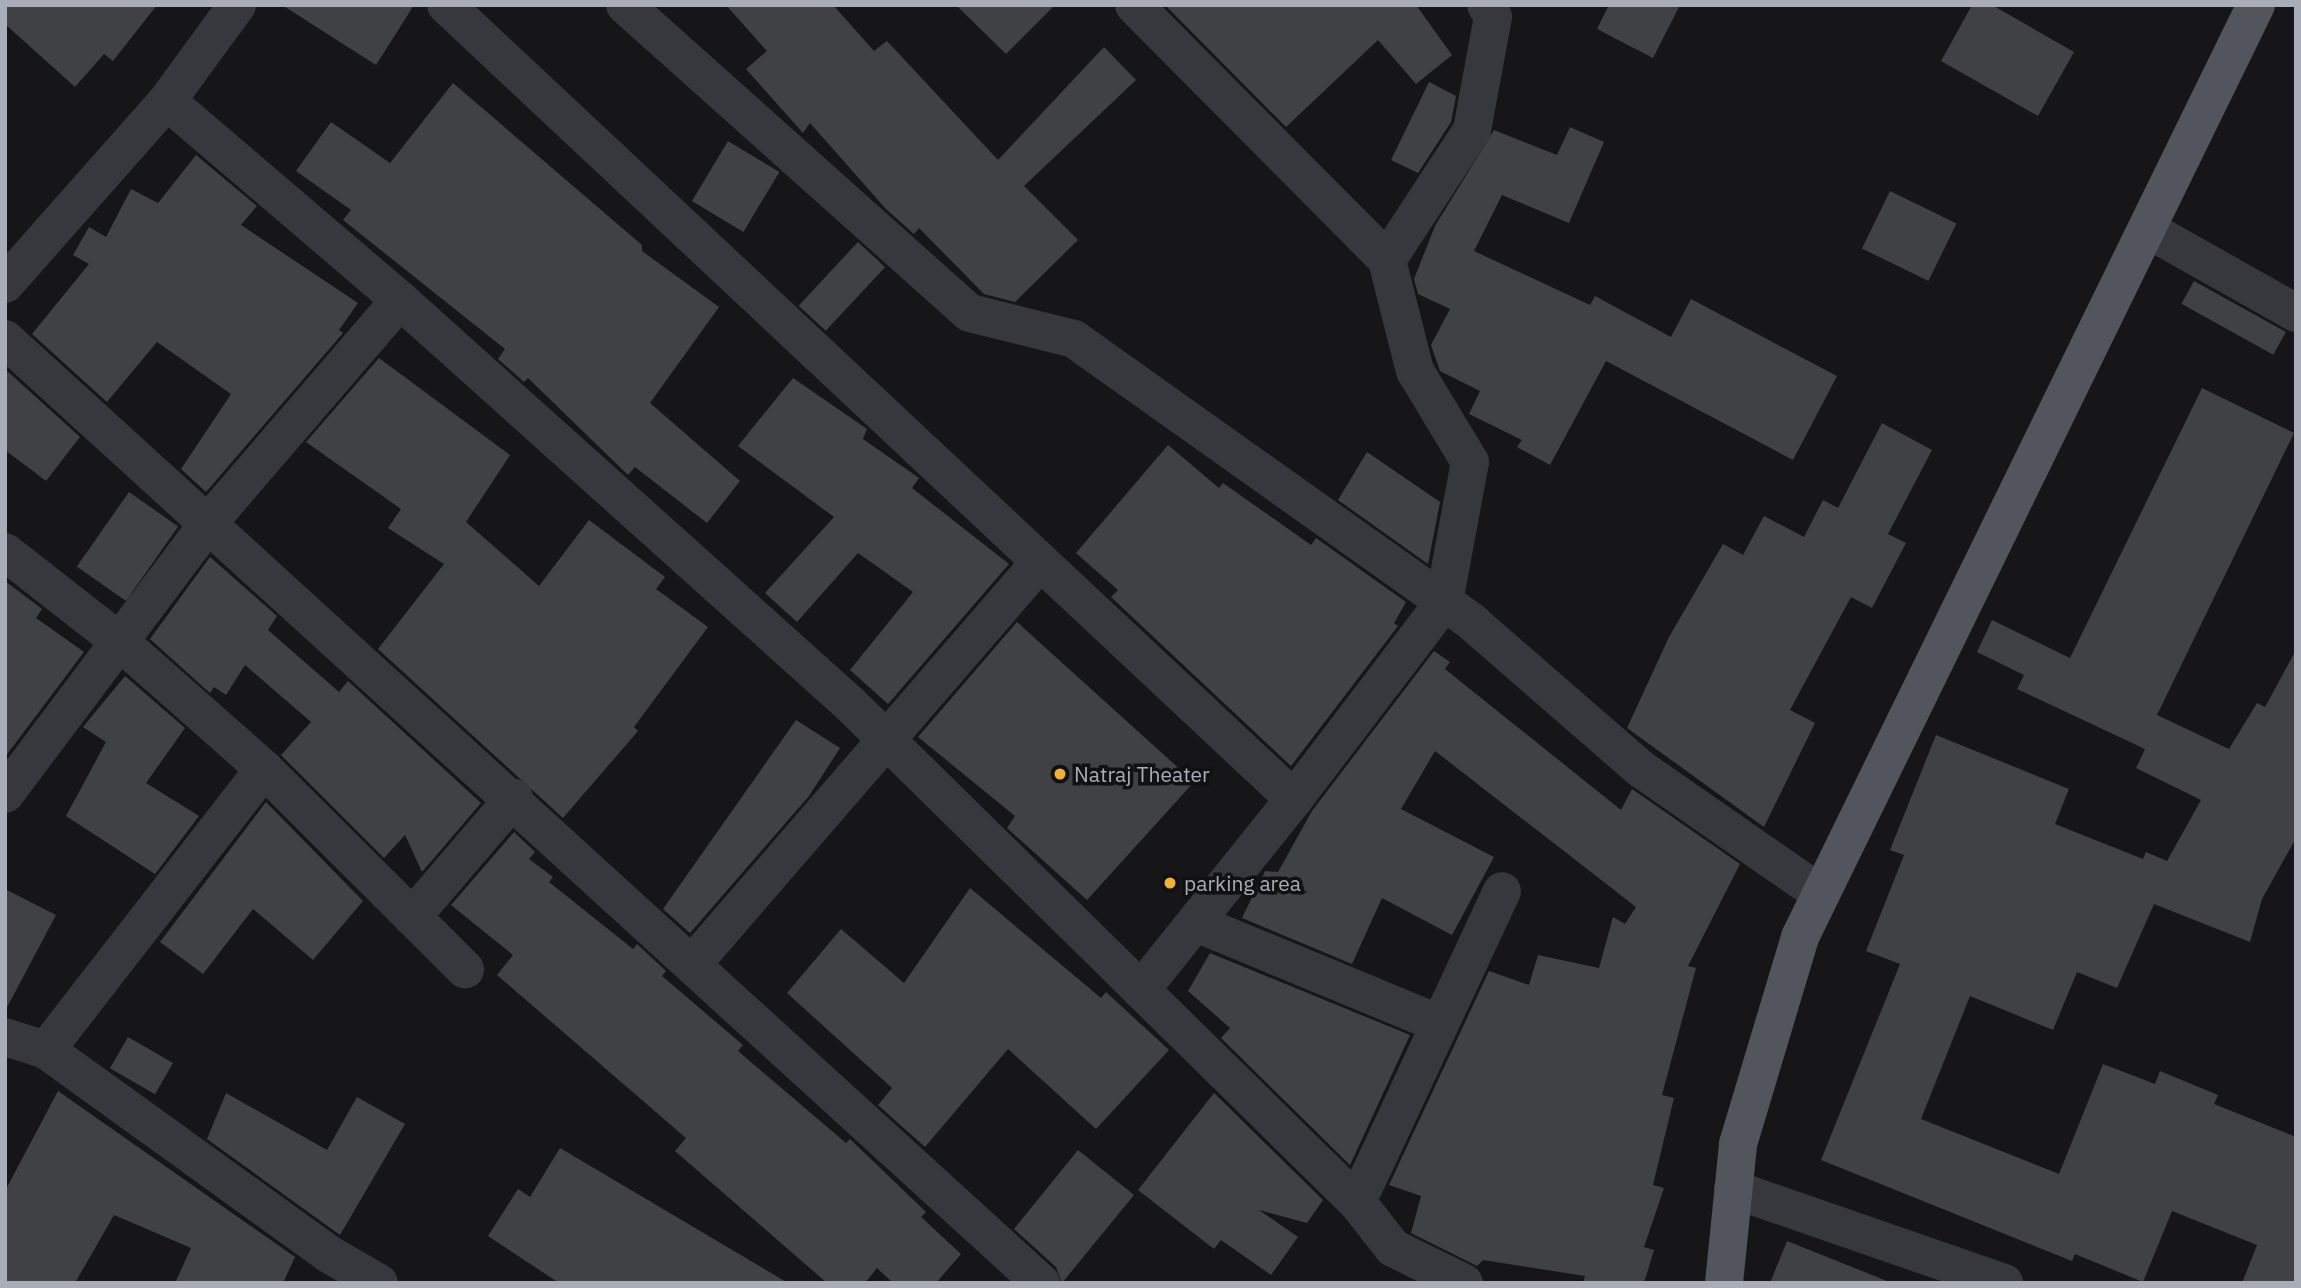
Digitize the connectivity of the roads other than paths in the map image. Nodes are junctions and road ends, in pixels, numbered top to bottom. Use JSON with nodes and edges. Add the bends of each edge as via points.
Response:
{"nodes":[{"id":1,"x":237,"y":5,"type":"edge"},
{"id":2,"x":446,"y":5,"type":"edge"},
{"id":3,"x":625,"y":5,"type":"edge"},
{"id":4,"x":1134,"y":5,"type":"edge"},
{"id":5,"x":1486,"y":5,"type":"edge"},
{"id":6,"x":2256,"y":5,"type":"edge"},
{"id":7,"x":167,"y":102,"type":"junction"},
{"id":8,"x":2147,"y":229,"type":"junction"},
{"id":9,"x":1387,"y":260,"type":"junction"},
{"id":10,"x":5,"y":284,"type":"edge"},
{"id":11,"x":400,"y":300,"type":"junction"},
{"id":12,"x":2296,"y":313,"type":"edge"},
{"id":13,"x":5,"y":339,"type":"edge"},
{"id":14,"x":209,"y":522,"type":"junction"},
{"id":15,"x":5,"y":552,"type":"edge"},
{"id":16,"x":1040,"y":562,"type":"junction"},
{"id":17,"x":1444,"y":602,"type":"junction"},
{"id":18,"x":119,"y":641,"type":"junction"},
{"id":19,"x":887,"y":740,"type":"junction"},
{"id":20,"x":264,"y":769,"type":"junction"},
{"id":21,"x":5,"y":794,"type":"edge"},
{"id":22,"x":514,"y":798,"type":"junction"},
{"id":23,"x":1294,"y":799,"type":"junction"},
{"id":24,"x":1502,"y":891,"type":"dead end"},
{"id":25,"x":1821,"y":894,"type":"junction"},
{"id":26,"x":412,"y":917,"type":"junction"},
{"id":27,"x":1196,"y":923,"type":"junction"},
{"id":28,"x":695,"y":961,"type":"junction"},
{"id":29,"x":465,"y":969,"type":"dead end"},
{"id":30,"x":1141,"y":990,"type":"junction"},
{"id":31,"x":1440,"y":1024,"type":"junction"},
{"id":32,"x":5,"y":1037,"type":"edge"},
{"id":33,"x":46,"y":1050,"type":"junction"},
{"id":34,"x":1733,"y":1189,"type":"junction"},
{"id":35,"x":1357,"y":1202,"type":"junction"},
{"id":36,"x":379,"y":1283,"type":"edge"},
{"id":37,"x":1041,"y":1283,"type":"edge"},
{"id":38,"x":1464,"y":1283,"type":"edge"},
{"id":39,"x":1724,"y":1283,"type":"edge"},
{"id":40,"x":2004,"y":1283,"type":"edge"}],
"edges":[{"from":1,"to":7,"type":"street"},
{"from":2,"to":16,"type":"street"},
{"from":3,"to":17,"type":"street","via":[[970,313],[1074,340]]},
{"from":4,"to":9,"type":"street"},
{"from":5,"to":9,"type":"street","via":[[1493,17],[1472,130]]},
{"from":6,"to":8,"type":"main road"},
{"from":7,"to":10,"type":"street"},
{"from":7,"to":11,"type":"street"},
{"from":8,"to":12,"type":"street"},
{"from":8,"to":25,"type":"main road"},
{"from":9,"to":17,"type":"street","via":[[1415,371],[1470,463]]},
{"from":11,"to":14,"type":"street"},
{"from":11,"to":19,"type":"street"},
{"from":13,"to":14,"type":"street"},
{"from":14,"to":18,"type":"street"},
{"from":14,"to":22,"type":"street"},
{"from":15,"to":18,"type":"street"},
{"from":16,"to":19,"type":"street"},
{"from":16,"to":23,"type":"street"},
{"from":17,"to":23,"type":"street"},
{"from":17,"to":25,"type":"street","via":[[1641,769]]},
{"from":18,"to":20,"type":"street"},
{"from":18,"to":21,"type":"street"},
{"from":19,"to":28,"type":"street"},
{"from":19,"to":30,"type":"street"},
{"from":20,"to":26,"type":"street"},
{"from":20,"to":33,"type":"street"},
{"from":22,"to":26,"type":"street"},
{"from":22,"to":28,"type":"street"},
{"from":23,"to":27,"type":"street"},
{"from":24,"to":31,"type":"street"},
{"from":25,"to":34,"type":"main road","via":[[1800,937],[1742,1131]]},
{"from":26,"to":29,"type":"street"},
{"from":27,"to":30,"type":"street"},
{"from":27,"to":31,"type":"street"},
{"from":28,"to":37,"type":"street"},
{"from":30,"to":35,"type":"street"},
{"from":31,"to":35,"type":"street"},
{"from":32,"to":33,"type":"street"},
{"from":33,"to":36,"type":"street","via":[[327,1253]]},
{"from":34,"to":39,"type":"main road"},
{"from":34,"to":40,"type":"street"},
{"from":35,"to":38,"type":"street","via":[[1393,1248]]}]}
